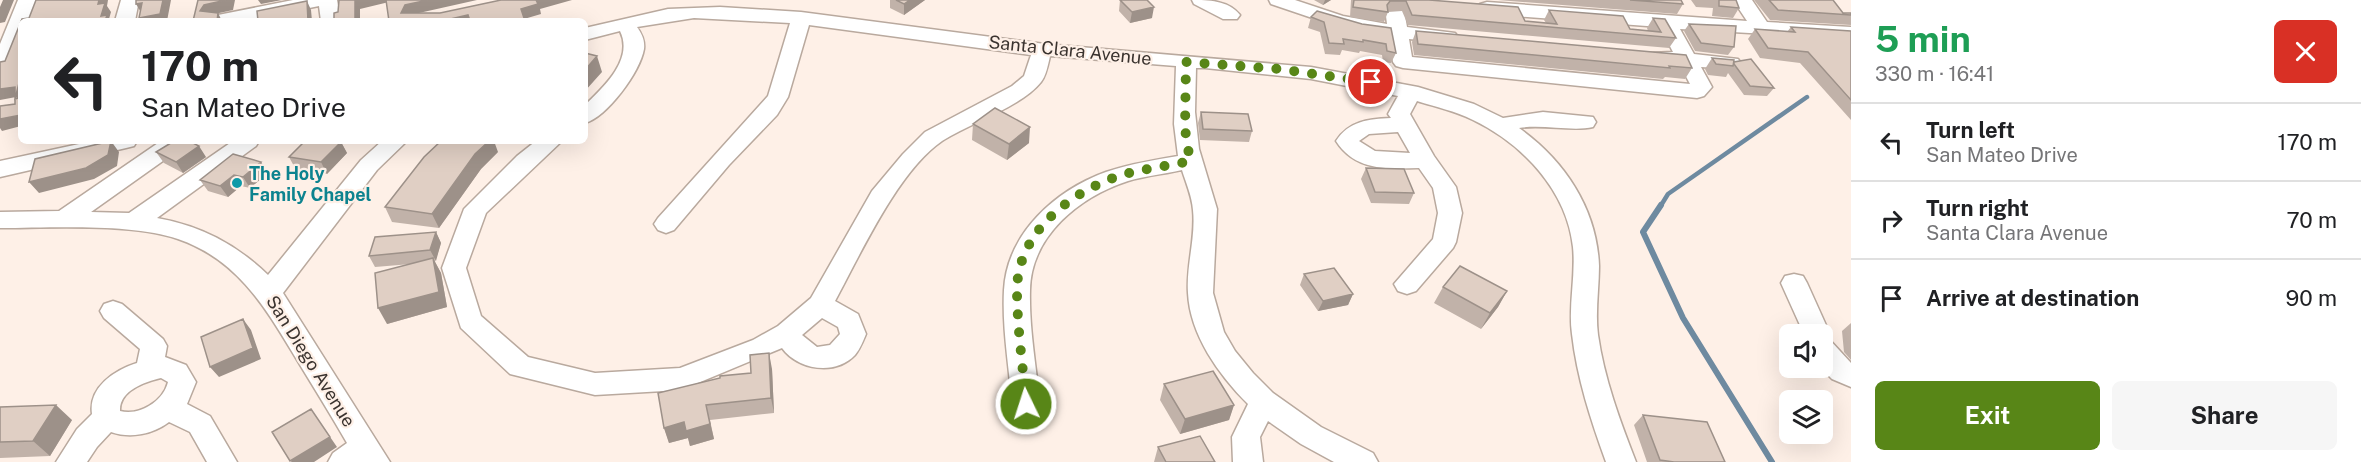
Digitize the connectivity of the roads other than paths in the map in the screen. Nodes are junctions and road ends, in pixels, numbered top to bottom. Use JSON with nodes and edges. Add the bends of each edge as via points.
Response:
{"nodes":[{"id":1,"x":27,"y":0,"type":"edge"},
{"id":2,"x":130,"y":0,"type":"edge"},
{"id":3,"x":321,"y":0,"type":"edge"},
{"id":4,"x":328,"y":0,"type":"edge"},
{"id":5,"x":1201,"y":0,"type":"edge"},
{"id":6,"x":1278,"y":0,"type":"edge"},
{"id":7,"x":1401,"y":0,"type":"edge"},
{"id":8,"x":1622,"y":0,"type":"edge"},
{"id":9,"x":1742,"y":0,"type":"edge"},
{"id":10,"x":1470,"y":7,"type":"edge"},
{"id":11,"x":247,"y":12,"type":"edge"},
{"id":12,"x":1230,"y":15,"type":"dead end"},
{"id":13,"x":22,"y":18,"type":"edge"},
{"id":14,"x":126,"y":18,"type":"edge"},
{"id":15,"x":228,"y":18,"type":"edge"},
{"id":16,"x":331,"y":18,"type":"edge"},
{"id":17,"x":801,"y":18,"type":"junction"},
{"id":18,"x":1633,"y":20,"type":"junction"},
{"id":19,"x":1667,"y":22,"type":"junction"},
{"id":20,"x":626,"y":23,"type":"junction"},
{"id":21,"x":1761,"y":27,"type":"junction"},
{"id":22,"x":18,"y":30,"type":"edge"},
{"id":23,"x":588,"y":33,"type":"edge"},
{"id":24,"x":1397,"y":33,"type":"junction"},
{"id":25,"x":1851,"y":33,"type":"edge"},
{"id":26,"x":1469,"y":39,"type":"edge"},
{"id":27,"x":1042,"y":50,"type":"junction"},
{"id":28,"x":1632,"y":55,"type":"edge"},
{"id":29,"x":1688,"y":59,"type":"junction"},
{"id":30,"x":1186,"y":62,"type":"junction"},
{"id":31,"x":1731,"y":63,"type":"edge"},
{"id":32,"x":8,"y":64,"type":"edge"},
{"id":33,"x":1411,"y":92,"type":"junction"},
{"id":34,"x":588,"y":114,"type":"edge"},
{"id":35,"x":1584,"y":122,"type":"dead end"},
{"id":36,"x":1403,"y":124,"type":"junction"},
{"id":37,"x":1502,"y":126,"type":"junction"},
{"id":38,"x":112,"y":144,"type":"edge"},
{"id":39,"x":139,"y":144,"type":"edge"},
{"id":40,"x":172,"y":144,"type":"edge"},
{"id":41,"x":244,"y":144,"type":"edge"},
{"id":42,"x":393,"y":144,"type":"edge"},
{"id":43,"x":547,"y":144,"type":"edge"},
{"id":44,"x":1425,"y":160,"type":"junction"},
{"id":45,"x":1190,"y":161,"type":"junction"},
{"id":46,"x":142,"y":164,"type":"junction"},
{"id":47,"x":0,"y":169,"type":"edge"},
{"id":48,"x":64,"y":219,"type":"junction"},
{"id":49,"x":0,"y":220,"type":"edge"},
{"id":50,"x":134,"y":222,"type":"junction"},
{"id":51,"x":666,"y":224,"type":"dead end"},
{"id":52,"x":1794,"y":283,"type":"dead end"},
{"id":53,"x":1407,"y":284,"type":"dead end"},
{"id":54,"x":269,"y":292,"type":"junction"},
{"id":55,"x":820,"y":305,"type":"junction"},
{"id":56,"x":113,"y":311,"type":"dead end"},
{"id":57,"x":1812,"y":324,"type":"edge"},
{"id":58,"x":787,"y":333,"type":"junction"},
{"id":59,"x":1833,"y":363,"type":"edge"},
{"id":60,"x":149,"y":369,"type":"junction"},
{"id":61,"x":1851,"y":376,"type":"edge"},
{"id":62,"x":1026,"y":404,"type":"dead end"},
{"id":63,"x":1264,"y":404,"type":"junction"},
{"id":64,"x":168,"y":408,"type":"junction"},
{"id":65,"x":108,"y":418,"type":"junction"},
{"id":66,"x":1323,"y":455,"type":"edge"},
{"id":67,"x":361,"y":457,"type":"edge"},
{"id":68,"x":71,"y":462,"type":"edge"},
{"id":69,"x":222,"y":462,"type":"edge"},
{"id":70,"x":1248,"y":462,"type":"edge"},
{"id":71,"x":1362,"y":462,"type":"edge"},
{"id":72,"x":1621,"y":462,"type":"edge"}],
"edges":[{"from":1,"to":13,"type":"street"},
{"from":2,"to":14,"type":"street"},
{"from":3,"to":11,"type":"street"},
{"from":4,"to":16,"type":"street"},
{"from":5,"to":12,"type":"street"},
{"from":6,"to":24,"type":"street","via":[[1343,23]]},
{"from":7,"to":24,"type":"street"},
{"from":8,"to":18,"type":"street"},
{"from":9,"to":21,"type":"street"},
{"from":10,"to":18,"type":"street"},
{"from":11,"to":15,"type":"street"},
{"from":17,"to":20,"type":"street","name":"Santa Clara Avenue","via":[[671,14]]},
{"from":17,"to":27,"type":"street","name":"Santa Clara Avenue"},
{"from":17,"to":51,"type":"street","via":[[778,97]]},
{"from":18,"to":19,"type":"street"},
{"from":19,"to":21,"type":"street","via":[[1690,15]]},
{"from":19,"to":29,"type":"street"},
{"from":20,"to":23,"type":"street","name":"Santa Clara Avenue"},
{"from":20,"to":34,"type":"street","via":[[634,41],[631,60],[616,84]]},
{"from":21,"to":25,"type":"street"},
{"from":22,"to":32,"type":"street"},
{"from":24,"to":26,"type":"street"},
{"from":24,"to":29,"type":"street","via":[[1403,62],[1697,91],[1702,87]]},
{"from":27,"to":30,"type":"street","name":"Santa Clara Avenue"},
{"from":27,"to":55,"type":"street","via":[[1033,79],[1019,91],[933,137],[910,159],[880,197]]},
{"from":28,"to":29,"type":"street"},
{"from":29,"to":31,"type":"street"},
{"from":30,"to":33,"type":"street","name":"Santa Clara Avenue","via":[[1350,78]]},
{"from":30,"to":45,"type":"street","via":[[1185,129]]},
{"from":33,"to":36,"type":"street","via":[[1399,114]]},
{"from":33,"to":37,"type":"street","name":"Santa Clara Avenue","via":[[1469,110]]},
{"from":35,"to":37,"type":"street","via":[[1536,118]]},
{"from":36,"to":44,"type":"street"},
{"from":36,"to":44,"type":"street","via":[[1362,128],[1351,133],[1347,141],[1351,148],[1381,161]]},
{"from":37,"to":72,"type":"street","name":"Santa Clara Avenue","via":[[1523,141],[1555,175],[1579,216],[1588,253],[1584,333],[1603,415]]},
{"from":38,"to":47,"type":"street"},
{"from":39,"to":46,"type":"street"},
{"from":40,"to":46,"type":"street"},
{"from":41,"to":50,"type":"street"},
{"from":42,"to":54,"type":"street","via":[[369,165]]},
{"from":43,"to":58,"type":"street","via":[[476,209],[454,268],[470,321],[520,366],[595,384],[681,380]]},
{"from":44,"to":53,"type":"street","via":[[1444,187],[1450,213],[1444,242]]},
{"from":45,"to":62,"type":"street","via":[[1115,177],[1086,190],[1036,232],[1023,257],[1017,288]]},
{"from":45,"to":63,"type":"street","via":[[1205,208],[1202,304],[1215,339],[1230,364]]},
{"from":46,"to":48,"type":"street"},
{"from":48,"to":49,"type":"street","name":"San Diego Avenue"},
{"from":48,"to":50,"type":"street","name":"San Diego Avenue"},
{"from":50,"to":54,"type":"street","name":"San Diego Avenue","via":[[183,231],[207,243],[243,266]]},
{"from":52,"to":57,"type":"street"},
{"from":54,"to":67,"type":"street","name":"San Diego Avenue"},
{"from":55,"to":58,"type":"street"},
{"from":55,"to":58,"type":"street","via":[[849,321],[853,334],[846,348],[818,358],[801,351]]},
{"from":56,"to":60,"type":"street","via":[[154,346]]},
{"from":59,"to":61,"type":"street"},
{"from":60,"to":64,"type":"street","via":[[172,369],[183,380],[177,398]]},
{"from":60,"to":65,"type":"street","via":[[123,381],[113,391],[105,410]]},
{"from":63,"to":66,"type":"street"},
{"from":63,"to":70,"type":"street","via":[[1247,429],[1244,449]]},
{"from":64,"to":65,"type":"street","via":[[134,424],[123,425]]},
{"from":64,"to":69,"type":"street","via":[[200,424]]},
{"from":65,"to":68,"type":"street","via":[[87,438]]},
{"from":66,"to":71,"type":"street"}]}
